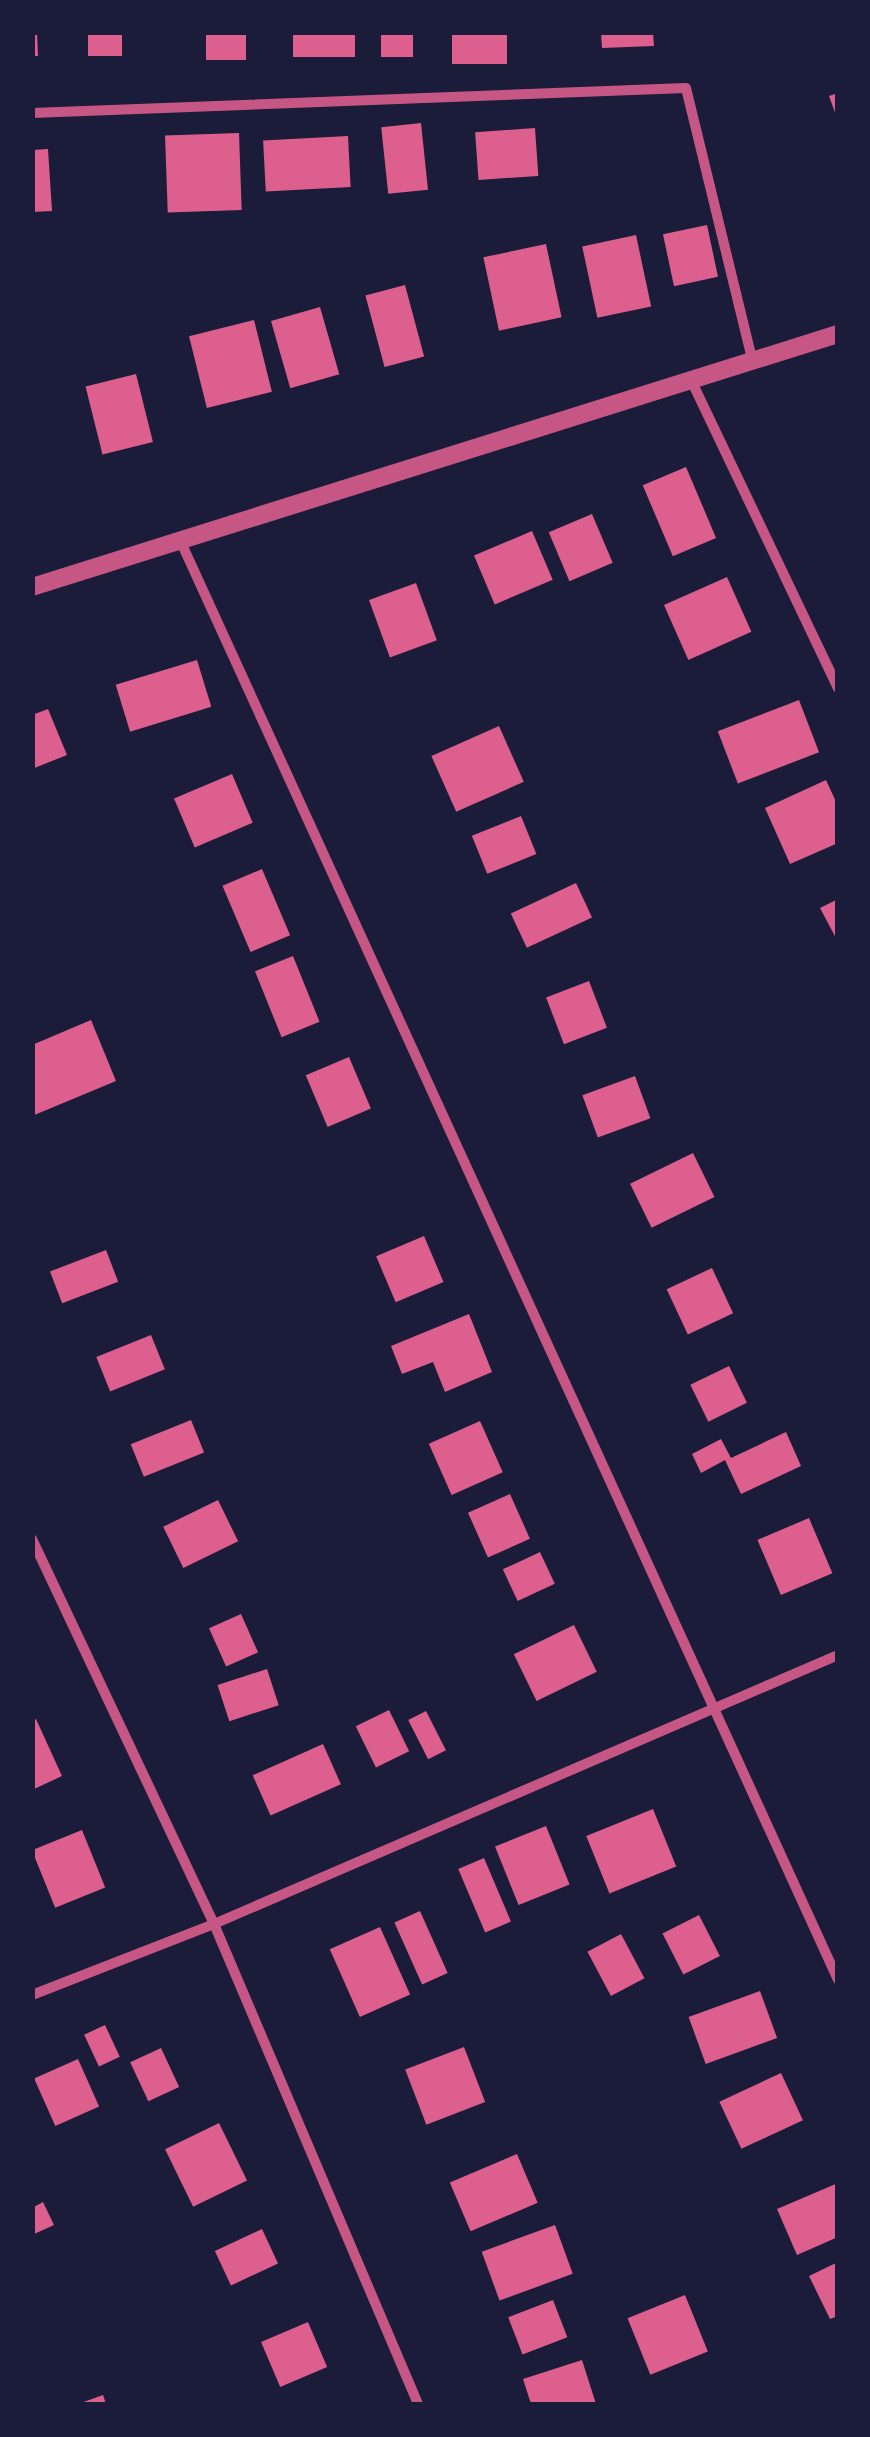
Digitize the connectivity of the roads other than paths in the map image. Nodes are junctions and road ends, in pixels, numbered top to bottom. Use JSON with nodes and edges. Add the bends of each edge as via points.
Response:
{"nodes":[{"id":1,"x":32,"y":112,"type":"edge"},
{"id":2,"x":838,"y":334,"type":"edge"},
{"id":3,"x":753,"y":362,"type":"junction"},
{"id":4,"x":692,"y":382,"type":"junction"},
{"id":5,"x":180,"y":540,"type":"junction"},
{"id":6,"x":32,"y":587,"type":"edge"},
{"id":7,"x":838,"y":688,"type":"edge"},
{"id":8,"x":32,"y":1539,"type":"edge"},
{"id":9,"x":838,"y":1655,"type":"edge"},
{"id":10,"x":713,"y":1712,"type":"junction"},
{"id":11,"x":214,"y":1924,"type":"junction"},
{"id":12,"x":838,"y":1980,"type":"edge"},
{"id":13,"x":32,"y":1995,"type":"edge"},
{"id":14,"x":418,"y":2404,"type":"edge"}],
"edges":[{"from":1,"to":3,"type":"street","via":[[686,88]]},
{"from":2,"to":3,"type":"street"},
{"from":3,"to":4,"type":"street"},
{"from":4,"to":5,"type":"street"},
{"from":4,"to":7,"type":"street"},
{"from":5,"to":6,"type":"street"},
{"from":5,"to":10,"type":"street"},
{"from":8,"to":11,"type":"street"},
{"from":9,"to":10,"type":"street"},
{"from":10,"to":11,"type":"street"},
{"from":10,"to":12,"type":"street"},
{"from":11,"to":13,"type":"street"},
{"from":11,"to":14,"type":"street"}]}
